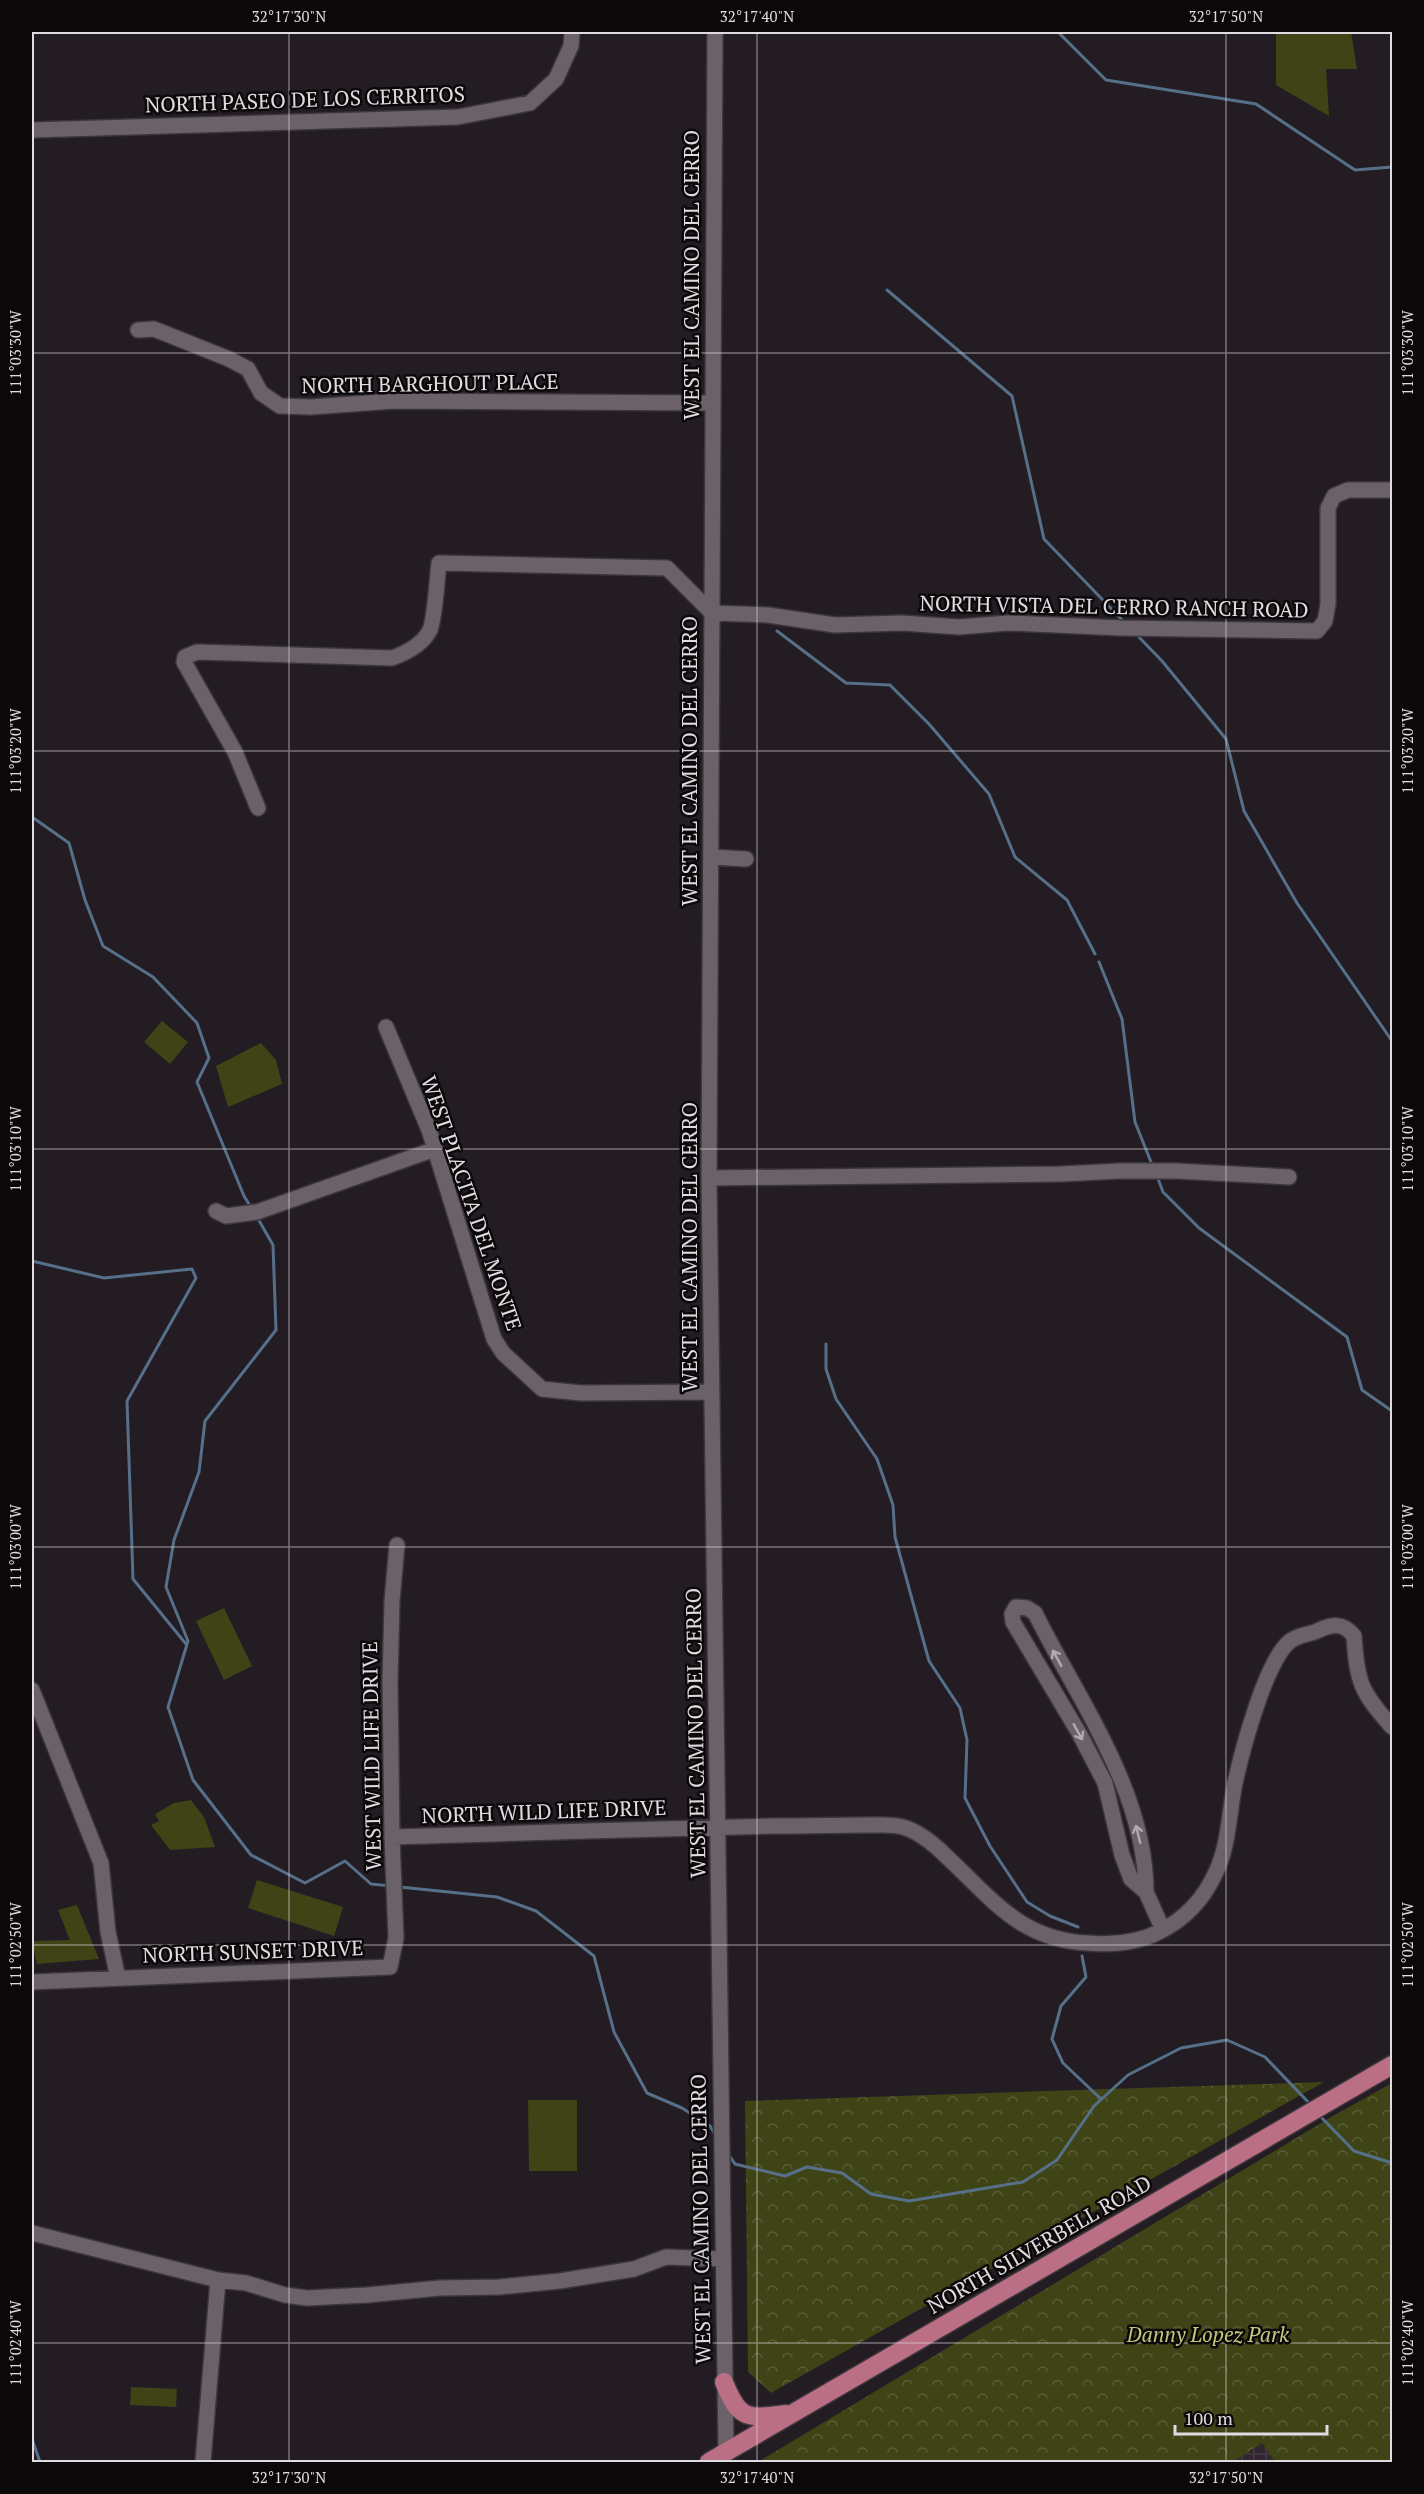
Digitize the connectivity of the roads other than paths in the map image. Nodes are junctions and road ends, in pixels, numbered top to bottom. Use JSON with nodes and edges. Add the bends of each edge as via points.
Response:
{"nodes":[{"id":1,"x":572,"y":32,"type":"edge"},
{"id":2,"x":715,"y":32,"type":"edge"},
{"id":3,"x":32,"y":130,"type":"edge"},
{"id":4,"x":138,"y":330,"type":"dead end"},
{"id":5,"x":713,"y":403,"type":"junction"},
{"id":6,"x":1392,"y":490,"type":"edge"},
{"id":7,"x":712,"y":613,"type":"junction"},
{"id":8,"x":258,"y":808,"type":"dead end"},
{"id":9,"x":711,"y":857,"type":"junction"},
{"id":10,"x":746,"y":859,"type":"dead end"},
{"id":11,"x":386,"y":1027,"type":"dead end"},
{"id":12,"x":435,"y":1149,"type":"junction"},
{"id":13,"x":1289,"y":1177,"type":"dead end"},
{"id":14,"x":710,"y":1178,"type":"junction"},
{"id":15,"x":216,"y":1211,"type":"dead end"},
{"id":16,"x":712,"y":1392,"type":"junction"},
{"id":17,"x":397,"y":1545,"type":"dead end"},
{"id":18,"x":32,"y":1690,"type":"edge"},
{"id":19,"x":1392,"y":1727,"type":"edge"},
{"id":20,"x":719,"y":1828,"type":"junction"},
{"id":21,"x":392,"y":1837,"type":"junction"},
{"id":22,"x":1146,"y":1892,"type":"junction"},
{"id":23,"x":1163,"y":1930,"type":"junction"},
{"id":24,"x":390,"y":1966,"type":"joint"},
{"id":25,"x":118,"y":1978,"type":"junction"},
{"id":26,"x":32,"y":1982,"type":"edge"},
{"id":27,"x":1392,"y":2065,"type":"edge"},
{"id":28,"x":32,"y":2234,"type":"edge"},
{"id":29,"x":723,"y":2259,"type":"junction"},
{"id":30,"x":218,"y":2280,"type":"junction"},
{"id":31,"x":724,"y":2382,"type":"junction"},
{"id":32,"x":794,"y":2413,"type":"junction"},
{"id":33,"x":726,"y":2457,"type":"edge"},
{"id":34,"x":203,"y":2463,"type":"edge"},
{"id":35,"x":709,"y":2463,"type":"edge"}],
"edges":[{"from":1,"to":3,"type":"street","name":"NORTH PASEO DE LOS CERRITOS","via":[[571,46],[556,79],[530,103],[458,117]]},
{"from":2,"to":5,"type":"street","name":"WEST EL CAMINO DEL CERRO"},
{"from":4,"to":5,"type":"street","name":"NORTH BARGHOUT PLACE","via":[[154,329],[248,369],[261,393],[280,406],[394,401]]},
{"from":5,"to":7,"type":"street","name":"WEST EL CAMINO DEL CERRO"},
{"from":6,"to":7,"type":"street","name":"NORTH VISTA DEL CERRO RANCH ROAD","via":[[1348,490],[1334,496],[1328,508],[1328,604],[1325,621],[1317,631],[1008,624],[835,625],[768,615]]},
{"from":7,"to":8,"type":"street","via":[[667,568],[439,563],[430,629],[406,653],[392,658],[192,652],[184,662],[235,752]]},
{"from":7,"to":9,"type":"street","name":"WEST EL CAMINO DEL CERRO"},
{"from":9,"to":10,"type":"street","name":"WEST EL CAMINO DEL CERRO"},
{"from":9,"to":14,"type":"street","name":"WEST EL CAMINO DEL CERRO"},
{"from":11,"to":12,"type":"street","name":"WEST PLACITA DEL MONTE"},
{"from":12,"to":15,"type":"street","via":[[256,1212],[226,1216]]},
{"from":12,"to":16,"type":"street","name":"WEST PLACITA DEL MONTE","via":[[494,1339],[521,1371],[542,1389],[559,1391]]},
{"from":13,"to":14,"type":"street","via":[[1120,1171]]},
{"from":14,"to":16,"type":"street","name":"WEST EL CAMINO DEL CERRO"},
{"from":16,"to":20,"type":"street","name":"WEST EL CAMINO DEL CERRO"},
{"from":17,"to":21,"type":"street","name":"WEST WILD LIFE DRIVE","via":[[390,1682]]},
{"from":18,"to":25,"type":"street","via":[[102,1863],[108,1932]]},
{"from":19,"to":23,"type":"street","name":"NORTH WILD LIFE DRIVE","via":[[1371,1703],[1358,1676],[1356,1627],[1334,1625],[1287,1643],[1251,1723],[1218,1870],[1189,1913]]},
{"from":20,"to":21,"type":"street","name":"NORTH WILD LIFE DRIVE"},
{"from":20,"to":23,"type":"street","name":"NORTH WILD LIFE DRIVE","via":[[900,1825],[938,1847],[978,1888],[1032,1931],[1067,1942],[1093,1944],[1145,1939]]},
{"from":20,"to":29,"type":"street","name":"WEST EL CAMINO DEL CERRO"},
{"from":21,"to":24,"type":"street","name":"WEST WILD LIFE DRIVE","via":[[396,1938]]},
{"from":22,"to":22,"type":"street","one_way":true,"via":[[1146,1868],[1119,1772],[1035,1613],[1016,1607],[1013,1622],[1105,1783],[1131,1879]]},
{"from":22,"to":23,"type":"street"},
{"from":24,"to":25,"type":"street","name":"NORTH SUNSET DRIVE"},
{"from":25,"to":26,"type":"street","name":"NORTH SUNSET DRIVE"},
{"from":27,"to":32,"type":"main road","name":"NORTH SILVERBELL ROAD"},
{"from":28,"to":30,"type":"street"},
{"from":29,"to":30,"type":"street","via":[[666,2257],[634,2269],[560,2281],[307,2298]]},
{"from":29,"to":31,"type":"street","name":"WEST EL CAMINO DEL CERRO"},
{"from":30,"to":34,"type":"street"},
{"from":31,"to":32,"type":"main road","via":[[733,2404],[744,2414],[758,2418]]},
{"from":31,"to":33,"type":"street","name":"WEST EL CAMINO DEL CERRO"},
{"from":32,"to":33,"type":"main road","name":"NORTH SILVERBELL ROAD"},
{"from":33,"to":35,"type":"main road","name":"NORTH SILVERBELL ROAD"}]}
